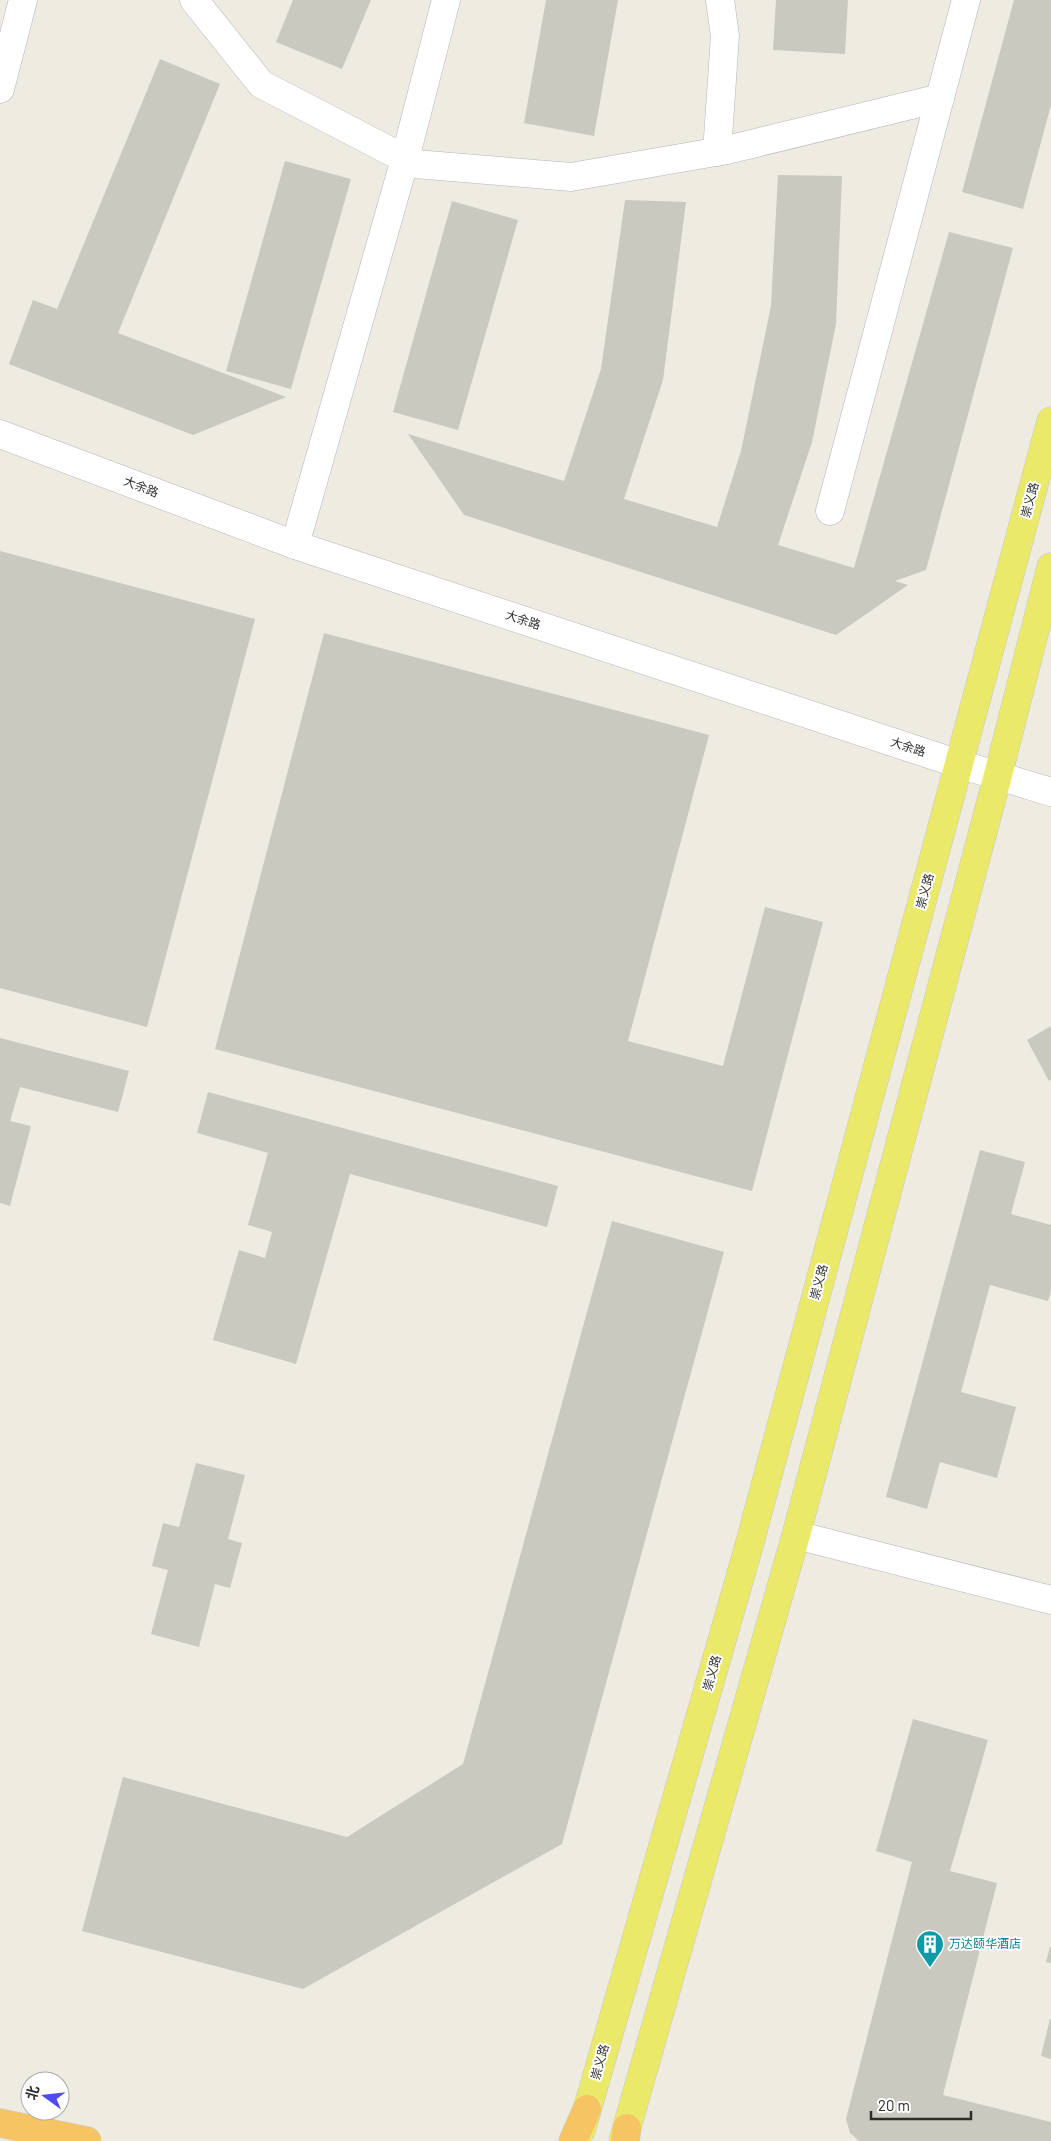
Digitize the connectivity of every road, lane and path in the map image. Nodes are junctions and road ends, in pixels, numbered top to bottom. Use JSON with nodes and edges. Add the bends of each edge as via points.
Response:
{"nodes":[{"id":1,"x":23,"y":0,"type":"edge"},
{"id":2,"x":194,"y":0,"type":"edge"},
{"id":3,"x":446,"y":0,"type":"edge"},
{"id":4,"x":720,"y":0,"type":"edge"},
{"id":5,"x":966,"y":0,"type":"edge"},
{"id":6,"x":0,"y":89,"type":"edge"},
{"id":7,"x":940,"y":98,"type":"junction"},
{"id":8,"x":718,"y":152,"type":"junction"},
{"id":9,"x":405,"y":159,"type":"junction"},
{"id":10,"x":1051,"y":421,"type":"edge"},
{"id":11,"x":0,"y":434,"type":"edge"},
{"id":12,"x":830,"y":511,"type":"dead end"},
{"id":13,"x":295,"y":544,"type":"junction"},
{"id":14,"x":1051,"y":567,"type":"edge"},
{"id":15,"x":959,"y":764,"type":"junction"},
{"id":16,"x":998,"y":775,"type":"junction"},
{"id":17,"x":1051,"y":792,"type":"edge"},
{"id":18,"x":796,"y":1535,"type":"junction"},
{"id":19,"x":1051,"y":1600,"type":"edge"},
{"id":20,"x":587,"y":2109,"type":"junction"},
{"id":21,"x":0,"y":2123,"type":"edge"},
{"id":22,"x":625,"y":2137,"type":"edge"},
{"id":23,"x":87,"y":2141,"type":"edge"},
{"id":24,"x":573,"y":2141,"type":"edge"},
{"id":25,"x":578,"y":2141,"type":"edge"}],
"edges":[{"from":1,"to":6,"type":"street"},
{"from":2,"to":9,"type":"street","via":[[261,84]]},
{"from":3,"to":9,"type":"street"},
{"from":4,"to":8,"type":"street","via":[[724,36]]},
{"from":5,"to":7,"type":"street"},
{"from":7,"to":8,"type":"street"},
{"from":7,"to":12,"type":"street"},
{"from":8,"to":9,"type":"street","via":[[571,177],[415,164]]},
{"from":9,"to":13,"type":"street"},
{"from":10,"to":15,"type":"main road","name":"崇义路"},
{"from":11,"to":13,"type":"street","name":"大余路"},
{"from":13,"to":15,"type":"street","name":"大余路"},
{"from":14,"to":16,"type":"main road"},
{"from":15,"to":16,"type":"street","name":"大余路"},
{"from":15,"to":20,"type":"main road","name":"崇义路","via":[[746,1553]]},
{"from":16,"to":17,"type":"street","name":"大余路"},
{"from":16,"to":18,"type":"main road"},
{"from":18,"to":19,"type":"street"},
{"from":18,"to":22,"type":"main road"},
{"from":20,"to":24,"type":"highway"},
{"from":20,"to":25,"type":"main road","name":"崇义路"},
{"from":21,"to":23,"type":"highway"}]}
